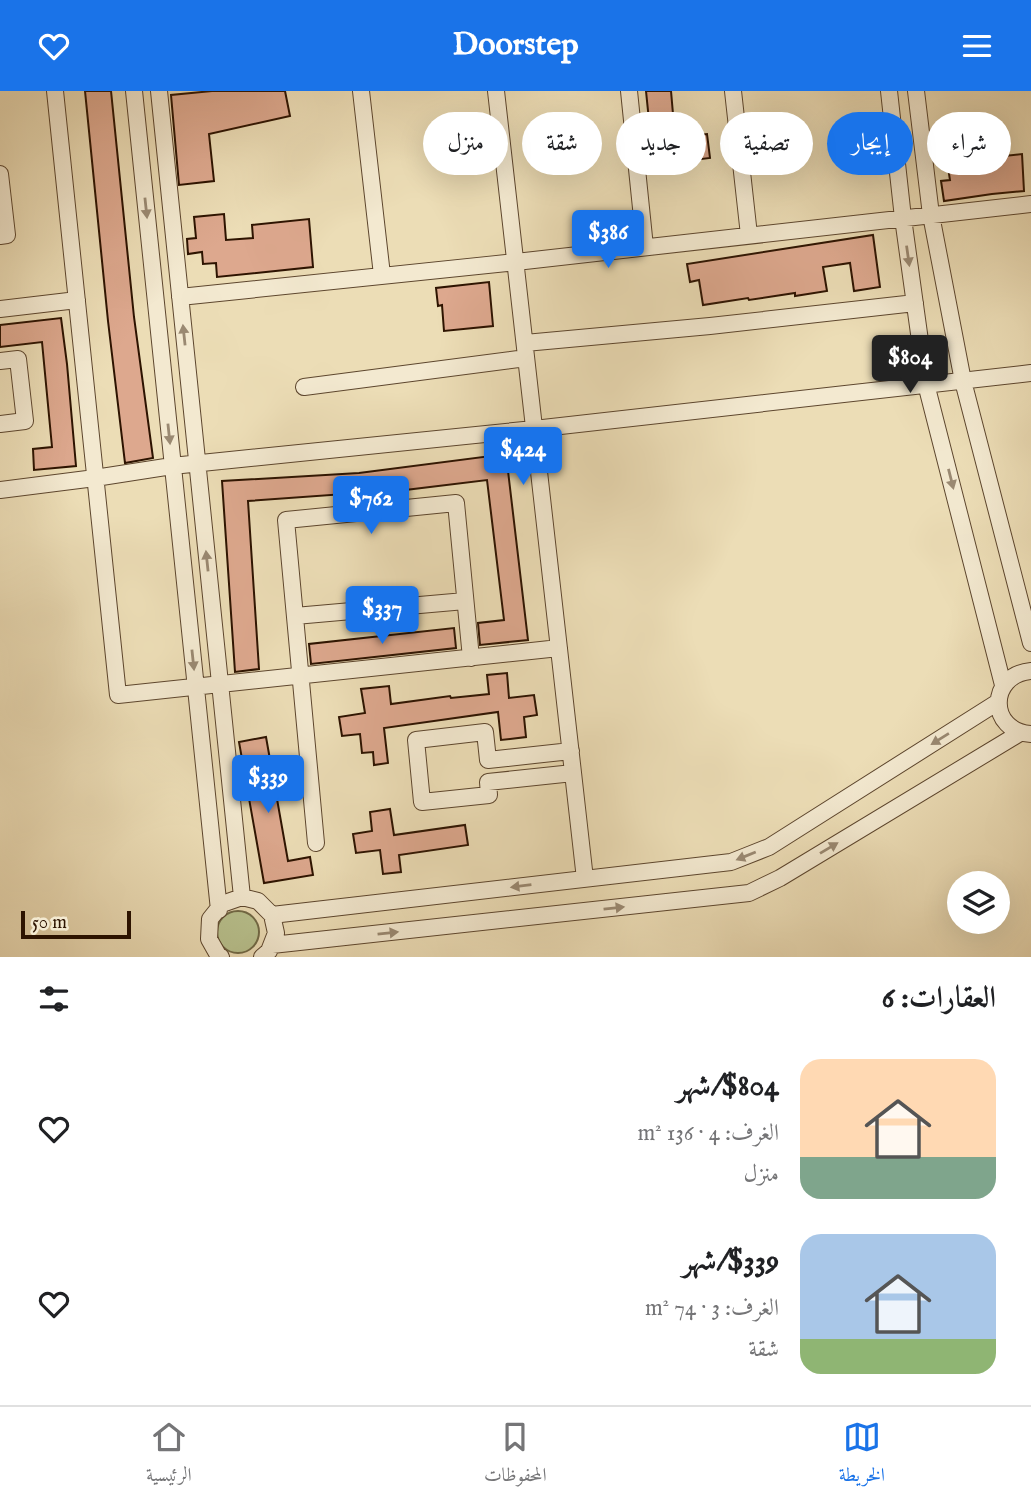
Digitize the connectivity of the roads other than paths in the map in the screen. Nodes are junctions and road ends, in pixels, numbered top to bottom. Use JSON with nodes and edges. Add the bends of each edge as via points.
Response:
{"nodes":[{"id":1,"x":55,"y":91,"type":"edge"},
{"id":2,"x":134,"y":91,"type":"edge"},
{"id":3,"x":159,"y":91,"type":"edge"},
{"id":4,"x":361,"y":91,"type":"edge"},
{"id":5,"x":496,"y":91,"type":"edge"},
{"id":6,"x":629,"y":91,"type":"edge"},
{"id":7,"x":733,"y":91,"type":"edge"},
{"id":8,"x":889,"y":91,"type":"edge"},
{"id":9,"x":916,"y":91,"type":"edge"},
{"id":10,"x":0,"y":174,"type":"edge"},
{"id":11,"x":1031,"y":204,"type":"edge"},
{"id":12,"x":931,"y":215,"type":"junction"},
{"id":13,"x":903,"y":218,"type":"junction"},
{"id":14,"x":749,"y":235,"type":"junction"},
{"id":15,"x":0,"y":236,"type":"edge"},
{"id":16,"x":645,"y":247,"type":"junction"},
{"id":17,"x":516,"y":262,"type":"junction"},
{"id":18,"x":382,"y":275,"type":"junction"},
{"id":19,"x":180,"y":297,"type":"junction"},
{"id":20,"x":77,"y":300,"type":"junction"},
{"id":21,"x":915,"y":303,"type":"junction"},
{"id":22,"x":0,"y":309,"type":"edge"},
{"id":23,"x":526,"y":351,"type":"junction"},
{"id":24,"x":0,"y":361,"type":"edge"},
{"id":25,"x":1031,"y":373,"type":"edge"},
{"id":26,"x":963,"y":381,"type":"junction"},
{"id":27,"x":926,"y":384,"type":"junction"},
{"id":28,"x":304,"y":387,"type":"dead end"},
{"id":29,"x":0,"y":424,"type":"edge"},
{"id":30,"x":534,"y":429,"type":"junction"},
{"id":31,"x":197,"y":463,"type":"junction"},
{"id":32,"x":172,"y":466,"type":"junction"},
{"id":33,"x":95,"y":478,"type":"junction"},
{"id":34,"x":0,"y":490,"type":"edge"},
{"id":35,"x":465,"y":601,"type":"junction"},
{"id":36,"x":295,"y":616,"type":"junction"},
{"id":37,"x":1031,"y":643,"type":"edge"},
{"id":38,"x":559,"y":649,"type":"junction"},
{"id":39,"x":471,"y":658,"type":"junction"},
{"id":40,"x":1031,"y":671,"type":"edge"},
{"id":41,"x":300,"y":677,"type":"junction"},
{"id":42,"x":220,"y":685,"type":"junction"},
{"id":43,"x":1003,"y":685,"type":"junction"},
{"id":44,"x":195,"y":687,"type":"junction"},
{"id":45,"x":998,"y":702,"type":"junction"},
{"id":46,"x":1025,"y":734,"type":"edge"},
{"id":47,"x":571,"y":751,"type":"junction"},
{"id":48,"x":573,"y":773,"type":"junction"},
{"id":49,"x":316,"y":843,"type":"dead end"},
{"id":50,"x":585,"y":879,"type":"junction"},
{"id":51,"x":242,"y":897,"type":"junction"},
{"id":52,"x":219,"y":910,"type":"junction"},
{"id":53,"x":272,"y":915,"type":"junction"},
{"id":54,"x":267,"y":951,"type":"edge"},
{"id":55,"x":221,"y":957,"type":"edge"}],
"edges":[{"from":1,"to":20,"type":"street"},
{"from":2,"to":32,"type":"street","one_way":true},
{"from":3,"to":19,"type":"street"},
{"from":4,"to":18,"type":"street"},
{"from":5,"to":17,"type":"street"},
{"from":6,"to":16,"type":"street"},
{"from":7,"to":14,"type":"street"},
{"from":8,"to":13,"type":"street"},
{"from":9,"to":12,"type":"street"},
{"from":10,"to":15,"type":"street","via":[[7,235]]},
{"from":11,"to":12,"type":"street"},
{"from":12,"to":13,"type":"street"},
{"from":12,"to":26,"type":"street"},
{"from":13,"to":14,"type":"street"},
{"from":13,"to":21,"type":"street","one_way":true},
{"from":14,"to":16,"type":"street"},
{"from":16,"to":17,"type":"street"},
{"from":17,"to":18,"type":"street"},
{"from":17,"to":23,"type":"street"},
{"from":18,"to":19,"type":"street"},
{"from":31,"to":19,"type":"street","one_way":true},
{"from":20,"to":22,"type":"street"},
{"from":20,"to":33,"type":"street"},
{"from":21,"to":23,"type":"street"},
{"from":21,"to":27,"type":"street"},
{"from":23,"to":28,"type":"street"},
{"from":23,"to":30,"type":"street"},
{"from":24,"to":29,"type":"street","via":[[18,359],[25,421]]},
{"from":25,"to":26,"type":"street"},
{"from":26,"to":27,"type":"street"},
{"from":26,"to":37,"type":"street"},
{"from":27,"to":30,"type":"street"},
{"from":27,"to":43,"type":"street","one_way":true},
{"from":30,"to":31,"type":"street"},
{"from":30,"to":38,"type":"street"},
{"from":31,"to":32,"type":"street"},
{"from":42,"to":31,"type":"street","one_way":true},
{"from":32,"to":33,"type":"street"},
{"from":32,"to":44,"type":"street","one_way":true},
{"from":33,"to":34,"type":"street"},
{"from":33,"to":44,"type":"street","via":[[118,695]]},
{"from":35,"to":36,"type":"street"},
{"from":35,"to":36,"type":"street","via":[[456,503],[286,520]]},
{"from":35,"to":39,"type":"street"},
{"from":36,"to":41,"type":"street"},
{"from":38,"to":39,"type":"street"},
{"from":38,"to":47,"type":"street"},
{"from":39,"to":41,"type":"street"},
{"from":40,"to":43,"type":"street","via":[[1015,674]]},
{"from":41,"to":42,"type":"street"},
{"from":41,"to":49,"type":"street"},
{"from":42,"to":44,"type":"street"},
{"from":42,"to":51,"type":"street"},
{"from":43,"to":45,"type":"street"},
{"from":44,"to":52,"type":"street"},
{"from":45,"to":46,"type":"street","via":[[1006,724]]},
{"from":45,"to":50,"type":"street","one_way":true,"via":[[769,847],[731,862]]},
{"from":54,"to":46,"type":"street","one_way":true,"via":[[749,893]]},
{"from":47,"to":48,"type":"street"},
{"from":47,"to":48,"type":"street","via":[[488,760],[485,732],[416,740],[422,802],[489,795],[488,782]]},
{"from":48,"to":50,"type":"street"},
{"from":50,"to":53,"type":"street","one_way":true},
{"from":51,"to":52,"type":"street","via":[[222,904]]},
{"from":51,"to":53,"type":"street","via":[[258,901]]},
{"from":52,"to":55,"type":"street","via":[[210,919],[209,939]]},
{"from":53,"to":54,"type":"street","via":[[276,933]]}]}
